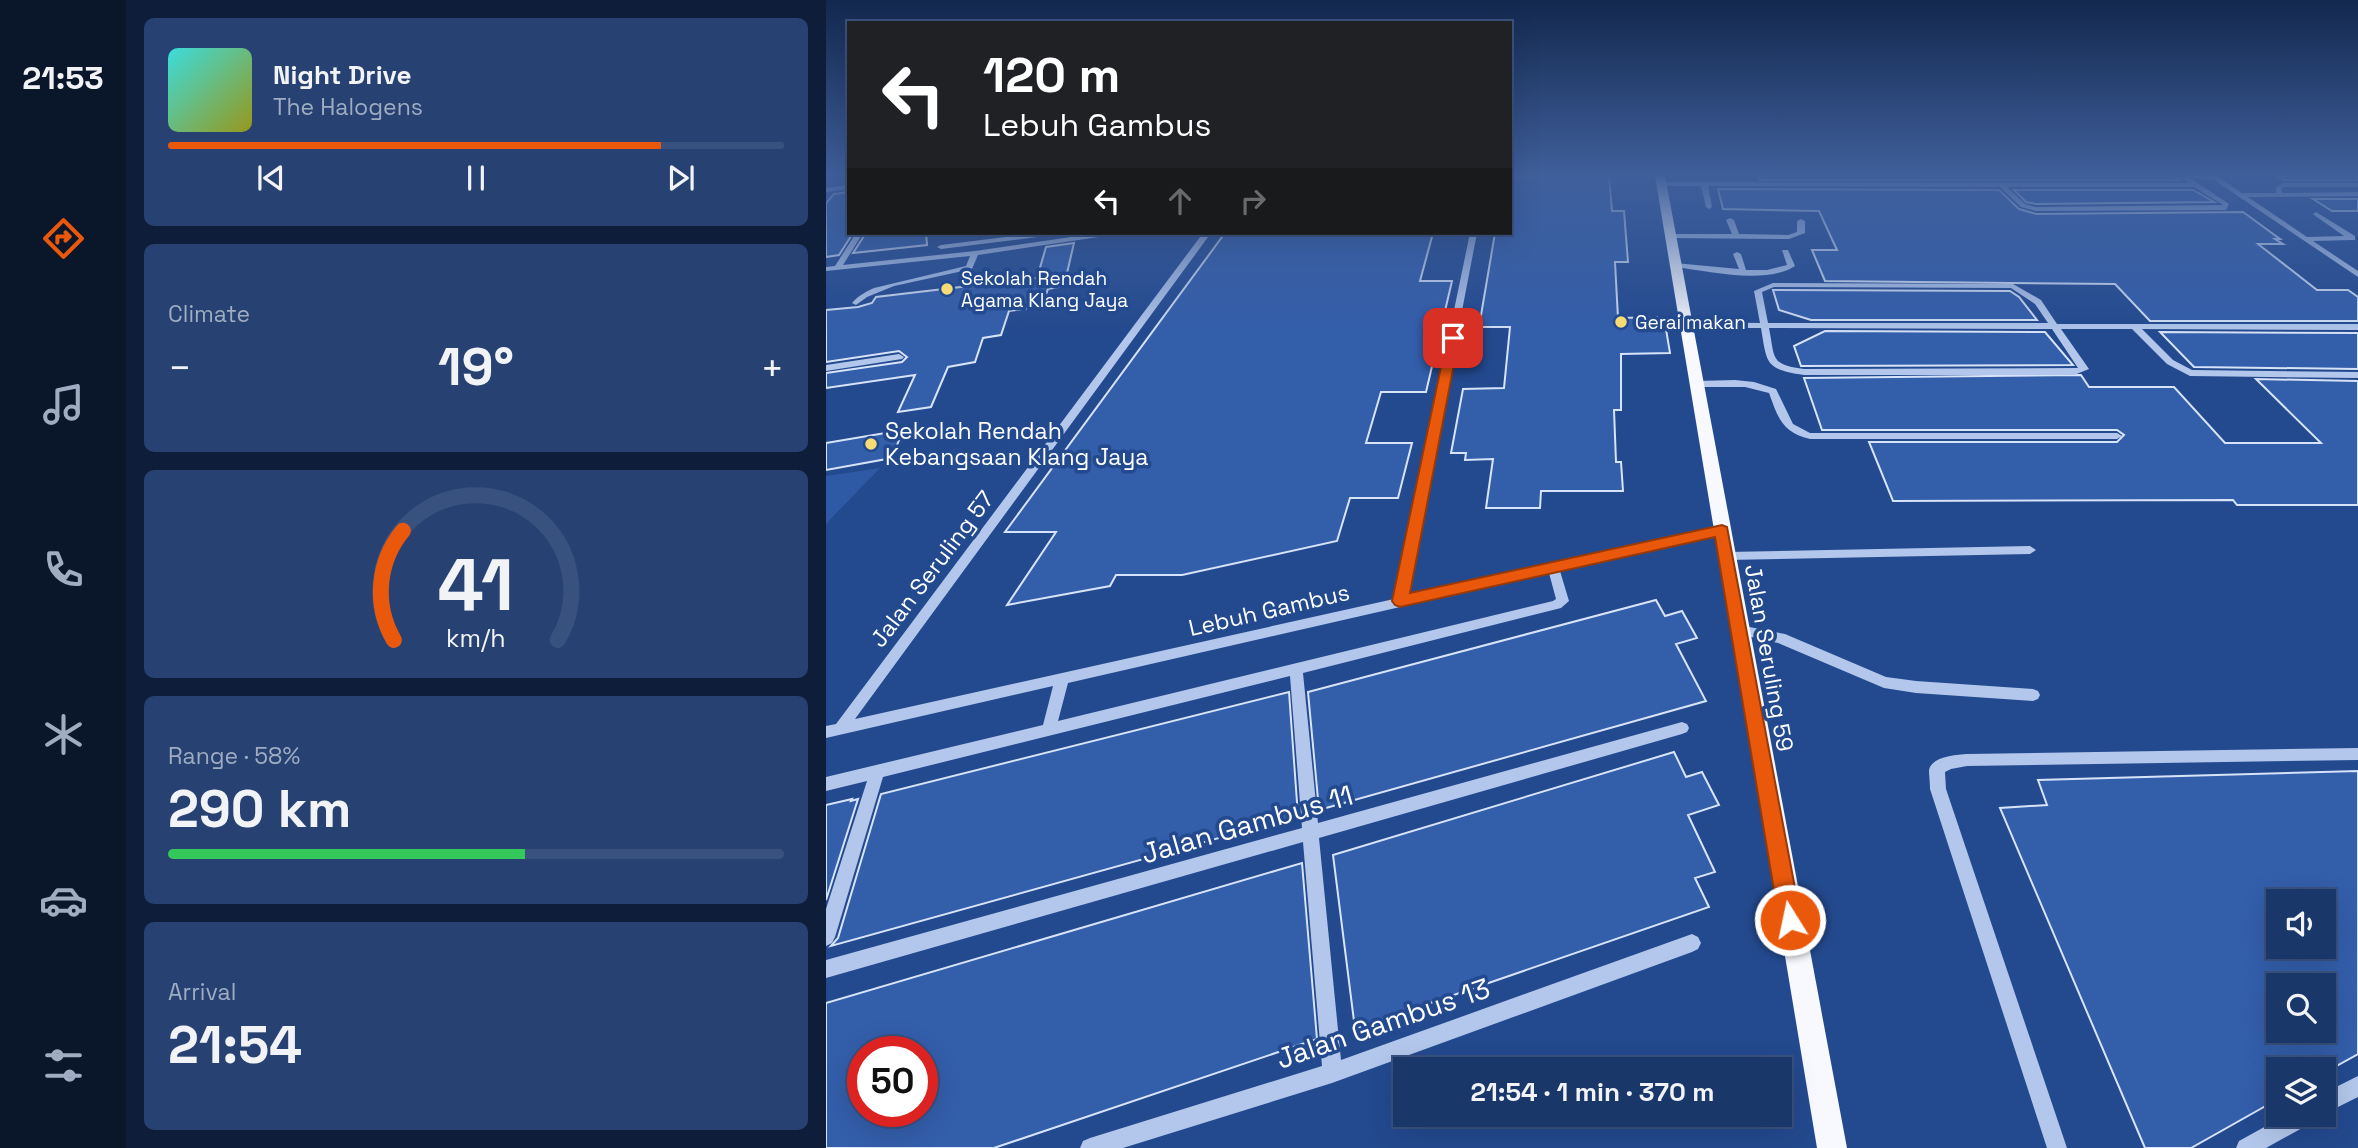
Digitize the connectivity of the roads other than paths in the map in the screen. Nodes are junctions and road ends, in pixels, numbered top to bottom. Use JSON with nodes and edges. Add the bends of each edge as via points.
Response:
{"nodes":[{"id":1,"x":1669,"y":230,"type":"edge"},
{"id":2,"x":1734,"y":230,"type":"edge"},
{"id":3,"x":1801,"y":230,"type":"edge"},
{"id":4,"x":2292,"y":230,"type":"edge"},
{"id":5,"x":2341,"y":230,"type":"edge"},
{"id":6,"x":858,"y":235,"type":"edge"},
{"id":7,"x":946,"y":235,"type":"edge"},
{"id":8,"x":1037,"y":235,"type":"edge"},
{"id":9,"x":1098,"y":235,"type":"edge"},
{"id":10,"x":1205,"y":235,"type":"edge"},
{"id":11,"x":1474,"y":235,"type":"edge"},
{"id":12,"x":1670,"y":236,"type":"junction"},
{"id":13,"x":1737,"y":238,"type":"junction"},
{"id":14,"x":2306,"y":239,"type":"junction"},
{"id":15,"x":2356,"y":239,"type":"edge"},
{"id":16,"x":941,"y":247,"type":"junction"},
{"id":17,"x":1785,"y":252,"type":"dead end"},
{"id":18,"x":975,"y":253,"type":"junction"},
{"id":19,"x":1737,"y":254,"type":"dead end"},
{"id":20,"x":935,"y":257,"type":"junction"},
{"id":21,"x":1675,"y":265,"type":"junction"},
{"id":22,"x":837,"y":268,"type":"junction"},
{"id":23,"x":826,"y":269,"type":"edge"},
{"id":24,"x":1743,"y":271,"type":"junction"},
{"id":25,"x":2358,"y":275,"type":"edge"},
{"id":26,"x":856,"y":303,"type":"dead end"},
{"id":27,"x":1686,"y":326,"type":"junction"},
{"id":28,"x":1766,"y":326,"type":"junction"},
{"id":29,"x":2054,"y":326,"type":"junction"},
{"id":30,"x":2134,"y":326,"type":"junction"},
{"id":31,"x":2358,"y":327,"type":"edge"},
{"id":32,"x":899,"y":358,"type":"dead end"},
{"id":33,"x":826,"y":368,"type":"edge"},
{"id":34,"x":2358,"y":374,"type":"edge"},
{"id":35,"x":1696,"y":384,"type":"junction"},
{"id":36,"x":2117,"y":436,"type":"dead end"},
{"id":37,"x":1722,"y":530,"type":"junction"},
{"id":38,"x":2030,"y":550,"type":"dead end"},
{"id":39,"x":1727,"y":556,"type":"junction"},
{"id":40,"x":1553,"y":568,"type":"junction"},
{"id":41,"x":1400,"y":601,"type":"junction"},
{"id":42,"x":1739,"y":630,"type":"junction"},
{"id":43,"x":1296,"y":671,"type":"junction"},
{"id":44,"x":1062,"y":678,"type":"junction"},
{"id":45,"x":2033,"y":695,"type":"dead end"},
{"id":46,"x":1682,"y":728,"type":"dead end"},
{"id":47,"x":833,"y":730,"type":"edge"},
{"id":48,"x":1049,"y":730,"type":"junction"},
{"id":49,"x":2358,"y":754,"type":"edge"},
{"id":50,"x":877,"y":772,"type":"junction"},
{"id":51,"x":826,"y":784,"type":"edge"},
{"id":52,"x":1310,"y":835,"type":"junction"},
{"id":53,"x":826,"y":937,"type":"edge"},
{"id":54,"x":1692,"y":943,"type":"dead end"},
{"id":55,"x":826,"y":969,"type":"edge"},
{"id":56,"x":1332,"y":1073,"type":"junction"},
{"id":57,"x":2358,"y":1086,"type":"edge"},
{"id":58,"x":2336,"y":1098,"type":"edge"},
{"id":59,"x":2284,"y":1127,"type":"edge"},
{"id":60,"x":1090,"y":1148,"type":"edge"},
{"id":61,"x":1832,"y":1148,"type":"edge"},
{"id":62,"x":2057,"y":1148,"type":"edge"},
{"id":63,"x":2246,"y":1148,"type":"edge"}],
"edges":[{"from":1,"to":12,"type":"main road","name":"Jalan Seruling 59"},
{"from":2,"to":13,"type":"street"},
{"from":3,"to":13,"type":"street","via":[[1789,237]]},
{"from":4,"to":14,"type":"street"},
{"from":5,"to":15,"type":"street"},
{"from":6,"to":22,"type":"street"},
{"from":7,"to":16,"type":"street"},
{"from":8,"to":16,"type":"street"},
{"from":9,"to":18,"type":"street"},
{"from":10,"to":47,"type":"street","name":"Jalan Seruling 57"},
{"from":11,"to":41,"type":"street"},
{"from":12,"to":13,"type":"street"},
{"from":12,"to":21,"type":"main road","name":"Jalan Seruling 59"},
{"from":14,"to":15,"type":"street"},
{"from":14,"to":25,"type":"street"},
{"from":16,"to":20,"type":"street"},
{"from":17,"to":24,"type":"street","via":[[1791,266],[1783,270]]},
{"from":18,"to":20,"type":"street"},
{"from":18,"to":26,"type":"street","via":[[969,267],[879,288]]},
{"from":19,"to":24,"type":"street"},
{"from":20,"to":22,"type":"street"},
{"from":21,"to":24,"type":"street"},
{"from":21,"to":27,"type":"main road","name":"Jalan Seruling 59"},
{"from":22,"to":23,"type":"street"},
{"from":27,"to":28,"type":"street"},
{"from":27,"to":35,"type":"main road","name":"Jalan Seruling 59"},
{"from":28,"to":29,"type":"street"},
{"from":28,"to":29,"type":"street","via":[[1758,292],[1773,285],[2013,286],[2038,302]]},
{"from":28,"to":29,"type":"street","via":[[1771,359],[1782,369],[1804,372],[2084,369]]},
{"from":29,"to":30,"type":"street"},
{"from":30,"to":31,"type":"street"},
{"from":30,"to":34,"type":"street","via":[[2170,362],[2190,373]]},
{"from":32,"to":33,"type":"street"},
{"from":35,"to":36,"type":"street","via":[[1753,384],[1773,391],[1788,428],[1810,436]]},
{"from":35,"to":37,"type":"main road","name":"Jalan Seruling 59"},
{"from":37,"to":39,"type":"main road","name":"Jalan Seruling 59"},
{"from":37,"to":40,"type":"street","name":"Lebuh Gambus"},
{"from":38,"to":39,"type":"street"},
{"from":39,"to":42,"type":"main road","name":"Jalan Seruling 59"},
{"from":40,"to":41,"type":"street","name":"Lebuh Gambus"},
{"from":40,"to":43,"type":"street","via":[[1564,594],[1558,605]]},
{"from":41,"to":44,"type":"street","name":"Lebuh Gambus"},
{"from":42,"to":45,"type":"street","via":[[1780,638],[1884,682]]},
{"from":42,"to":61,"type":"main road","name":"Jalan Seruling 59"},
{"from":43,"to":48,"type":"street"},
{"from":43,"to":52,"type":"street"},
{"from":44,"to":47,"type":"street","name":"Lebuh Gambus"},
{"from":44,"to":48,"type":"street"},
{"from":46,"to":52,"type":"street","name":"Jalan Gambus 11"},
{"from":48,"to":50,"type":"street"},
{"from":49,"to":62,"type":"street","via":[[1968,760],[1937,769],[1938,789]]},
{"from":50,"to":51,"type":"street"},
{"from":50,"to":53,"type":"street"},
{"from":52,"to":55,"type":"street","name":"Jalan Gambus 11"},
{"from":52,"to":56,"type":"street"},
{"from":54,"to":56,"type":"street","name":"Jalan Gambus 13"},
{"from":56,"to":60,"type":"street","name":"Jalan Gambus 13"},
{"from":57,"to":58,"type":"street"},
{"from":59,"to":63,"type":"street"}]}
